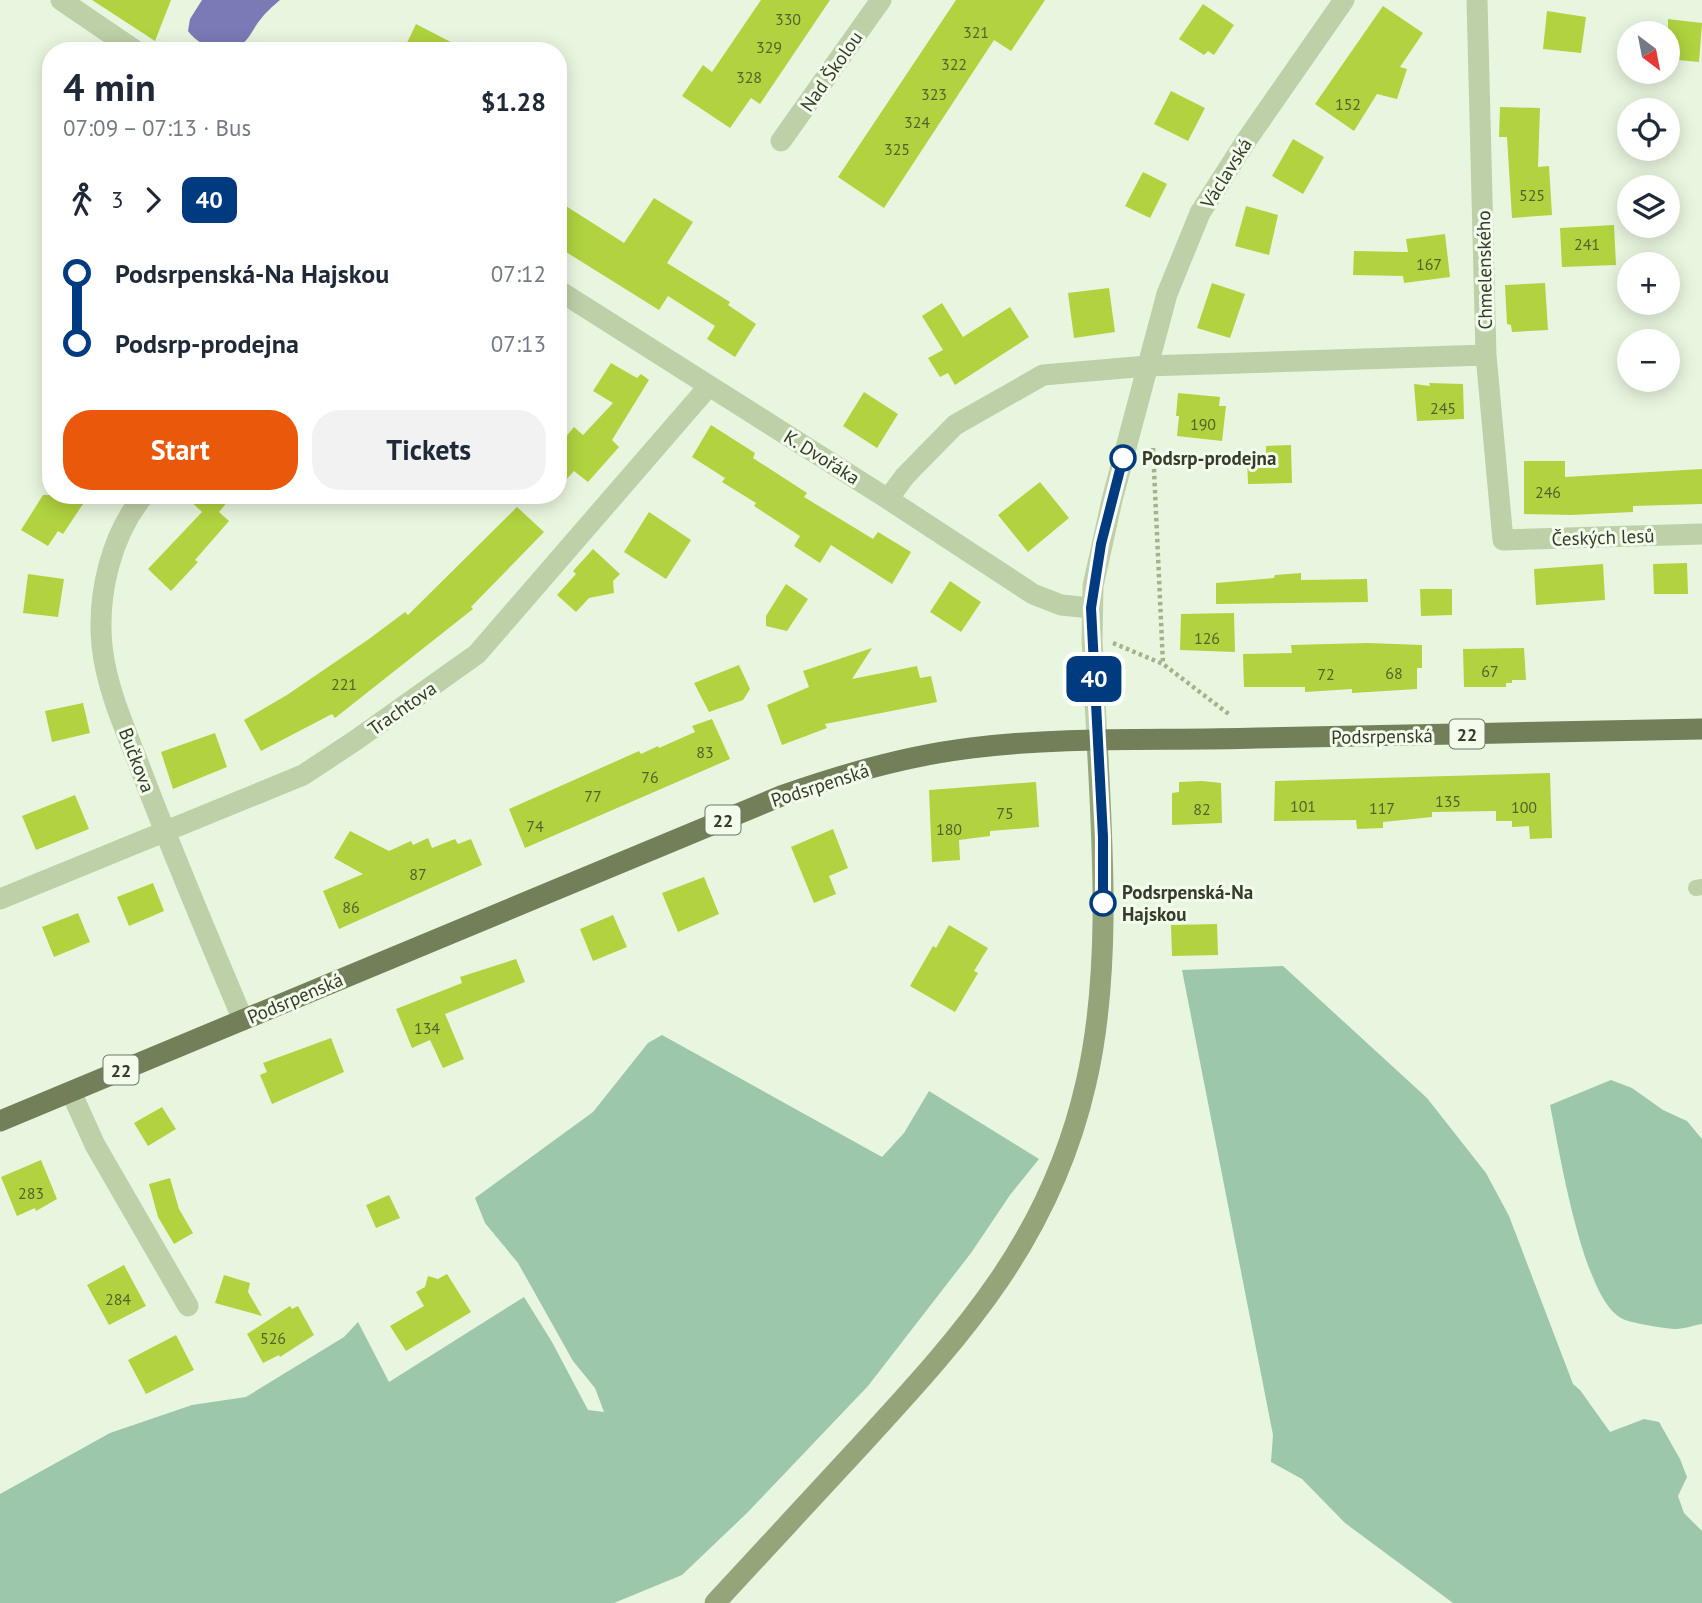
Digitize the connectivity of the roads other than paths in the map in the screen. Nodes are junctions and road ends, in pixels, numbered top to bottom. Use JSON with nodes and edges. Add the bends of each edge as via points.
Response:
{"nodes":[{"id":1,"x":61,"y":0,"type":"edge"},
{"id":2,"x":881,"y":0,"type":"edge"},
{"id":3,"x":1345,"y":0,"type":"edge"},
{"id":4,"x":1477,"y":0,"type":"edge"},
{"id":5,"x":123,"y":42,"type":"edge"},
{"id":6,"x":781,"y":141,"type":"dead end"},
{"id":7,"x":567,"y":296,"type":"edge"},
{"id":8,"x":1486,"y":355,"type":"junction"},
{"id":9,"x":1147,"y":366,"type":"junction"},
{"id":10,"x":709,"y":386,"type":"junction"},
{"id":11,"x":888,"y":499,"type":"junction"},
{"id":12,"x":137,"y":504,"type":"edge"},
{"id":13,"x":1702,"y":534,"type":"edge"},
{"id":14,"x":1503,"y":540,"type":"joint"},
{"id":15,"x":1091,"y":608,"type":"junction"},
{"id":16,"x":1702,"y":729,"type":"edge"},
{"id":17,"x":1097,"y":740,"type":"junction"},
{"id":18,"x":165,"y":832,"type":"junction"},
{"id":19,"x":0,"y":899,"type":"edge"},
{"id":20,"x":243,"y":1020,"type":"junction"},
{"id":21,"x":71,"y":1092,"type":"junction"},
{"id":22,"x":0,"y":1121,"type":"edge"},
{"id":23,"x":188,"y":1306,"type":"dead end"},
{"id":24,"x":715,"y":1603,"type":"edge"}],
"edges":[{"from":1,"to":5,"type":"street"},
{"from":2,"to":6,"type":"street","name":"Nad Školou"},
{"from":3,"to":9,"type":"street","name":"Václavská","via":[[1200,213],[1167,294]]},
{"from":4,"to":8,"type":"street","name":"Chmelenského"},
{"from":7,"to":10,"type":"street","name":"K. Dvořáka"},
{"from":8,"to":9,"type":"street"},
{"from":8,"to":14,"type":"street","name":"Chmelenského"},
{"from":9,"to":11,"type":"street","via":[[1043,375],[955,425]]},
{"from":9,"to":15,"type":"street","name":"Václavská","via":[[1101,544]]},
{"from":10,"to":11,"type":"street","name":"K. Dvořáka"},
{"from":10,"to":18,"type":"street","name":"Trachtova","via":[[477,654],[303,775]]},
{"from":11,"to":15,"type":"street","name":"K. Dvořáka","via":[[1033,594],[1061,605]]},
{"from":12,"to":18,"type":"street","name":"Bučkova","via":[[109,563],[102,644],[107,678]]},
{"from":13,"to":14,"type":"street","name":"Českých lesů"},
{"from":15,"to":17,"type":"street","name":"Václavská"},
{"from":16,"to":17,"type":"main road","name":"Podsrpenská","number":"22"},
{"from":17,"to":20,"type":"main road","name":"Podsrpenská","number":"22","via":[[968,748],[826,780]]},
{"from":17,"to":24,"type":"street","via":[[1103,837],[1097,1006],[1086,1083],[1051,1191],[1001,1280],[965,1327]]},
{"from":18,"to":19,"type":"street","name":"Trachtova"},
{"from":18,"to":20,"type":"street","name":"Bučkova"},
{"from":20,"to":21,"type":"main road","name":"Podsrpenská","number":"22"},
{"from":21,"to":22,"type":"main road","name":"Podsrpenská","number":"22"},
{"from":21,"to":23,"type":"street","via":[[95,1145]]}]}
